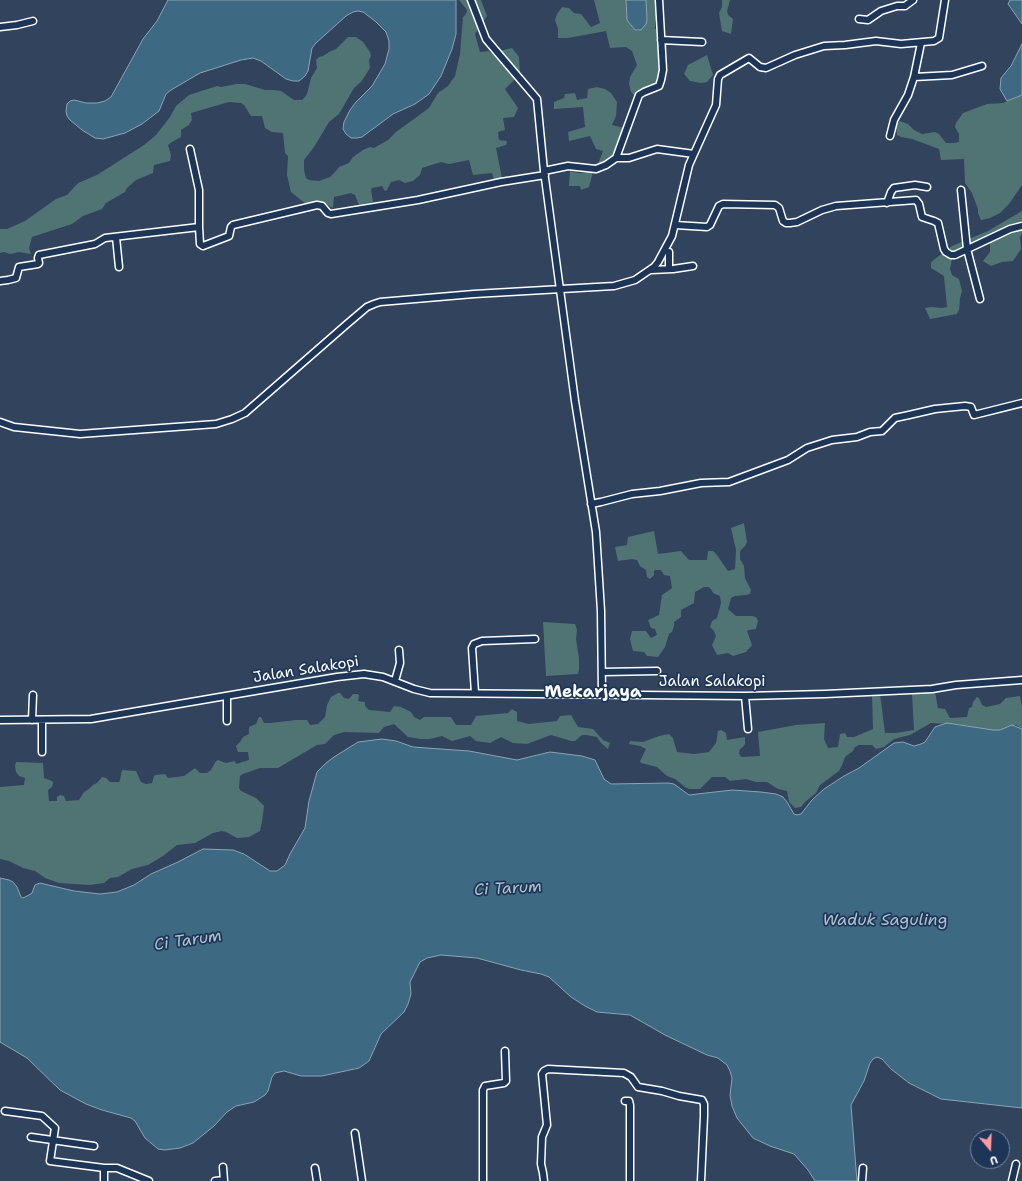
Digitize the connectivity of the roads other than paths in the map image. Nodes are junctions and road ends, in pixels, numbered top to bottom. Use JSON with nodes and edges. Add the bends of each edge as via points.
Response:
{"nodes":[{"id":1,"x":471,"y":0,"type":"edge"},
{"id":2,"x":659,"y":0,"type":"edge"},
{"id":3,"x":913,"y":0,"type":"edge"},
{"id":4,"x":945,"y":0,"type":"edge"},
{"id":5,"x":859,"y":19,"type":"dead end"},
{"id":6,"x":33,"y":21,"type":"dead end"},
{"id":7,"x":0,"y":27,"type":"edge"},
{"id":8,"x":661,"y":40,"type":"junction"},
{"id":9,"x":702,"y":42,"type":"dead end"},
{"id":10,"x":921,"y":43,"type":"junction"},
{"id":11,"x":982,"y":66,"type":"dead end"},
{"id":12,"x":914,"y":78,"type":"junction"},
{"id":13,"x":890,"y":136,"type":"dead end"},
{"id":14,"x":190,"y":149,"type":"dead end"},
{"id":15,"x":694,"y":154,"type":"junction"},
{"id":16,"x":616,"y":158,"type":"junction"},
{"id":17,"x":545,"y":173,"type":"junction"},
{"id":18,"x":927,"y":187,"type":"dead end"},
{"id":19,"x":961,"y":190,"type":"dead end"},
{"id":20,"x":887,"y":203,"type":"junction"},
{"id":21,"x":675,"y":225,"type":"junction"},
{"id":22,"x":1022,"y":226,"type":"edge"},
{"id":23,"x":199,"y":227,"type":"junction"},
{"id":24,"x":116,"y":237,"type":"junction"},
{"id":25,"x":967,"y":249,"type":"junction"},
{"id":26,"x":669,"y":252,"type":"dead end"},
{"id":27,"x":693,"y":266,"type":"dead end"},
{"id":28,"x":120,"y":267,"type":"dead end"},
{"id":29,"x":669,"y":269,"type":"junction"},
{"id":30,"x":651,"y":270,"type":"junction"},
{"id":31,"x":0,"y":281,"type":"edge"},
{"id":32,"x":561,"y":288,"type":"junction"},
{"id":33,"x":980,"y":300,"type":"dead end"},
{"id":34,"x":1022,"y":403,"type":"edge"},
{"id":35,"x":0,"y":422,"type":"edge"},
{"id":36,"x":591,"y":504,"type":"junction"},
{"id":37,"x":535,"y":639,"type":"dead end"},
{"id":38,"x":400,"y":650,"type":"dead end"},
{"id":39,"x":657,"y":671,"type":"dead end"},
{"id":40,"x":603,"y":672,"type":"junction"},
{"id":41,"x":1022,"y":680,"type":"edge"},
{"id":42,"x":395,"y":681,"type":"junction"},
{"id":43,"x":475,"y":693,"type":"junction"},
{"id":44,"x":602,"y":694,"type":"junction"},
{"id":45,"x":33,"y":695,"type":"dead end"},
{"id":46,"x":227,"y":696,"type":"junction"},
{"id":47,"x":745,"y":696,"type":"junction"},
{"id":48,"x":0,"y":720,"type":"edge"},
{"id":49,"x":32,"y":720,"type":"junction"},
{"id":50,"x":42,"y":720,"type":"junction"},
{"id":51,"x":227,"y":721,"type":"dead end"},
{"id":52,"x":748,"y":729,"type":"dead end"},
{"id":53,"x":42,"y":752,"type":"dead end"},
{"id":54,"x":505,"y":1051,"type":"dead end"},
{"id":55,"x":626,"y":1100,"type":"dead end"},
{"id":56,"x":5,"y":1111,"type":"dead end"},
{"id":57,"x":355,"y":1133,"type":"dead end"},
{"id":58,"x":31,"y":1137,"type":"dead end"},
{"id":59,"x":53,"y":1140,"type":"junction"},
{"id":60,"x":94,"y":1146,"type":"dead end"},
{"id":61,"x":1016,"y":1164,"type":"dead end"},
{"id":62,"x":223,"y":1166,"type":"dead end"},
{"id":63,"x":104,"y":1168,"type":"junction"},
{"id":64,"x":315,"y":1168,"type":"dead end"},
{"id":65,"x":863,"y":1168,"type":"dead end"},
{"id":66,"x":224,"y":1180,"type":"edge"},
{"id":67,"x":104,"y":1181,"type":"edge"},
{"id":68,"x":149,"y":1181,"type":"edge"},
{"id":69,"x":215,"y":1181,"type":"edge"},
{"id":70,"x":317,"y":1181,"type":"edge"},
{"id":71,"x":362,"y":1181,"type":"edge"},
{"id":72,"x":483,"y":1181,"type":"edge"},
{"id":73,"x":544,"y":1181,"type":"edge"},
{"id":74,"x":630,"y":1181,"type":"edge"},
{"id":75,"x":700,"y":1181,"type":"edge"},
{"id":76,"x":862,"y":1181,"type":"edge"},
{"id":77,"x":1012,"y":1181,"type":"edge"}],
"edges":[{"from":1,"to":17,"type":"street","via":[[486,39],[537,99]]},
{"from":2,"to":8,"type":"street"},
{"from":3,"to":5,"type":"street","via":[[904,6],[881,11],[868,20]]},
{"from":4,"to":10,"type":"street","via":[[940,38]]},
{"from":6,"to":7,"type":"street"},
{"from":8,"to":9,"type":"street"},
{"from":8,"to":16,"type":"street","via":[[661,82],[657,87],[639,95]]},
{"from":10,"to":12,"type":"street"},
{"from":10,"to":15,"type":"street","via":[[876,41],[824,46],[764,68],[749,58],[719,76],[716,105]]},
{"from":11,"to":12,"type":"street","via":[[952,75]]},
{"from":12,"to":13,"type":"street","via":[[894,120]]},
{"from":14,"to":23,"type":"street","via":[[199,190]]},
{"from":15,"to":16,"type":"street","via":[[658,149],[629,158]]},
{"from":15,"to":21,"type":"street","via":[[684,180]]},
{"from":16,"to":17,"type":"street","via":[[596,169],[568,166]]},
{"from":17,"to":23,"type":"street","via":[[418,200],[331,214],[317,205],[233,225],[229,236],[203,246],[200,244]]},
{"from":17,"to":32,"type":"street"},
{"from":18,"to":20,"type":"street","via":[[914,185],[894,188]]},
{"from":19,"to":25,"type":"street"},
{"from":20,"to":21,"type":"street","via":[[836,206],[790,223],[784,222],[779,208],[775,205],[723,204],[719,206],[708,227]]},
{"from":20,"to":25,"type":"street","via":[[916,200],[922,217],[938,223],[946,252],[955,255]]},
{"from":21,"to":30,"type":"street","via":[[669,242]]},
{"from":22,"to":25,"type":"street"},
{"from":23,"to":24,"type":"street"},
{"from":24,"to":28,"type":"street"},
{"from":24,"to":31,"type":"street","via":[[39,255],[39,263],[19,267],[16,278]]},
{"from":25,"to":33,"type":"street"},
{"from":26,"to":29,"type":"street"},
{"from":27,"to":29,"type":"street"},
{"from":29,"to":30,"type":"street"},
{"from":30,"to":32,"type":"street","via":[[623,284]]},
{"from":32,"to":35,"type":"street","via":[[372,304],[245,413],[220,423],[80,434],[14,427]]},
{"from":32,"to":36,"type":"street"},
{"from":34,"to":36,"type":"street","via":[[974,415],[971,407],[965,406],[935,409],[894,418],[882,431],[832,440],[807,448],[788,460],[728,482],[701,483],[632,494]]},
{"from":36,"to":40,"type":"street","via":[[597,550]]},
{"from":37,"to":43,"type":"street","via":[[482,641],[474,644],[472,648]]},
{"from":38,"to":42,"type":"street","via":[[400,663]]},
{"from":39,"to":40,"type":"street"},
{"from":40,"to":44,"type":"street"},
{"from":41,"to":47,"type":"street","name":"Jalan Salakopi","via":[[932,689]]},
{"from":42,"to":43,"type":"street","name":"Jalan Salakopi","via":[[428,692]]},
{"from":42,"to":46,"type":"street","name":"Jalan Salakopi","via":[[364,674],[340,676]]},
{"from":43,"to":44,"type":"street","name":"Jalan Salakopi"},
{"from":44,"to":47,"type":"street","name":"Jalan Salakopi"},
{"from":45,"to":49,"type":"street"},
{"from":46,"to":50,"type":"street","name":"Jalan Salakopi","via":[[91,719]]},
{"from":46,"to":51,"type":"street"},
{"from":47,"to":52,"type":"street"},
{"from":48,"to":49,"type":"street","name":"Jalan Salakopi"},
{"from":49,"to":50,"type":"street","name":"Jalan Salakopi"},
{"from":50,"to":53,"type":"street"},
{"from":54,"to":72,"type":"street","via":[[506,1081],[485,1086],[483,1090]]},
{"from":55,"to":74,"type":"street","via":[[630,1105]]},
{"from":56,"to":59,"type":"street","via":[[42,1116],[55,1128]]},
{"from":57,"to":71,"type":"street"},
{"from":58,"to":59,"type":"street"},
{"from":59,"to":60,"type":"street"},
{"from":59,"to":63,"type":"street","via":[[50,1161]]},
{"from":61,"to":77,"type":"street"},
{"from":62,"to":66,"type":"street"},
{"from":63,"to":67,"type":"street"},
{"from":63,"to":68,"type":"street","via":[[118,1168]]},
{"from":64,"to":70,"type":"street"},
{"from":65,"to":76,"type":"street"},
{"from":66,"to":69,"type":"street"},
{"from":73,"to":75,"type":"street","via":[[541,1164],[542,1137],[547,1125],[542,1074],[548,1069],[624,1074],[631,1077],[638,1087],[702,1100],[704,1116]]}]}
